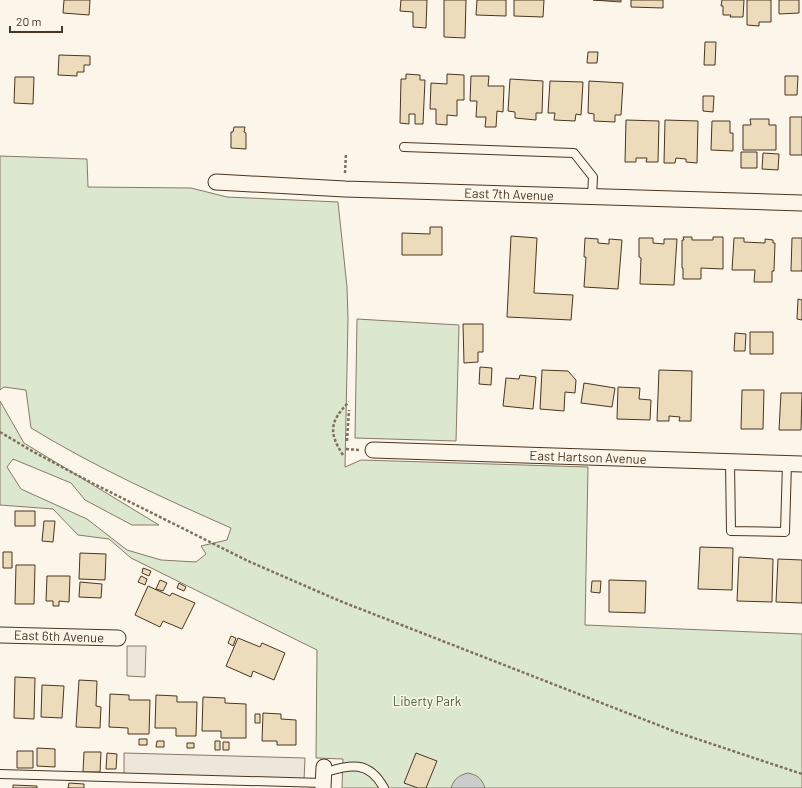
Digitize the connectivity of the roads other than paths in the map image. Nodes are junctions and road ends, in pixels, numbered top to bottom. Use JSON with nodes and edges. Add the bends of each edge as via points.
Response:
{"nodes":[{"id":1,"x":404,"y":147,"type":"dead end"},
{"id":2,"x":216,"y":182,"type":"dead end"},
{"id":3,"x":592,"y":197,"type":"junction"},
{"id":4,"x":802,"y":203,"type":"edge"},
{"id":5,"x":373,"y":450,"type":"dead end"},
{"id":6,"x":730,"y":462,"type":"junction"},
{"id":7,"x":787,"y":463,"type":"junction"},
{"id":8,"x":802,"y":464,"type":"edge"},
{"id":9,"x":0,"y":635,"type":"edge"},
{"id":10,"x":118,"y":638,"type":"dead end"},
{"id":11,"x":0,"y":774,"type":"edge"},
{"id":12,"x":323,"y":778,"type":"edge"},
{"id":13,"x":384,"y":788,"type":"edge"}],
"edges":[{"from":1,"to":3,"type":"lane","via":[[574,153],[593,177]]},
{"from":2,"to":3,"type":"street","name":"East 7th Avenue"},
{"from":3,"to":4,"type":"street","name":"East 7th Avenue"},
{"from":5,"to":6,"type":"street","name":"East Hartson Avenue"},
{"from":6,"to":7,"type":"street","name":"East Hartson Avenue"},
{"from":6,"to":7,"type":"lane","via":[[731,531],[785,532]]},
{"from":7,"to":8,"type":"street","name":"East Hartson Avenue"},
{"from":9,"to":10,"type":"street","name":"East 6th Avenue"},
{"from":11,"to":12,"type":"lane"},
{"from":12,"to":13,"type":"lane","via":[[356,765],[368,769]]}]}
